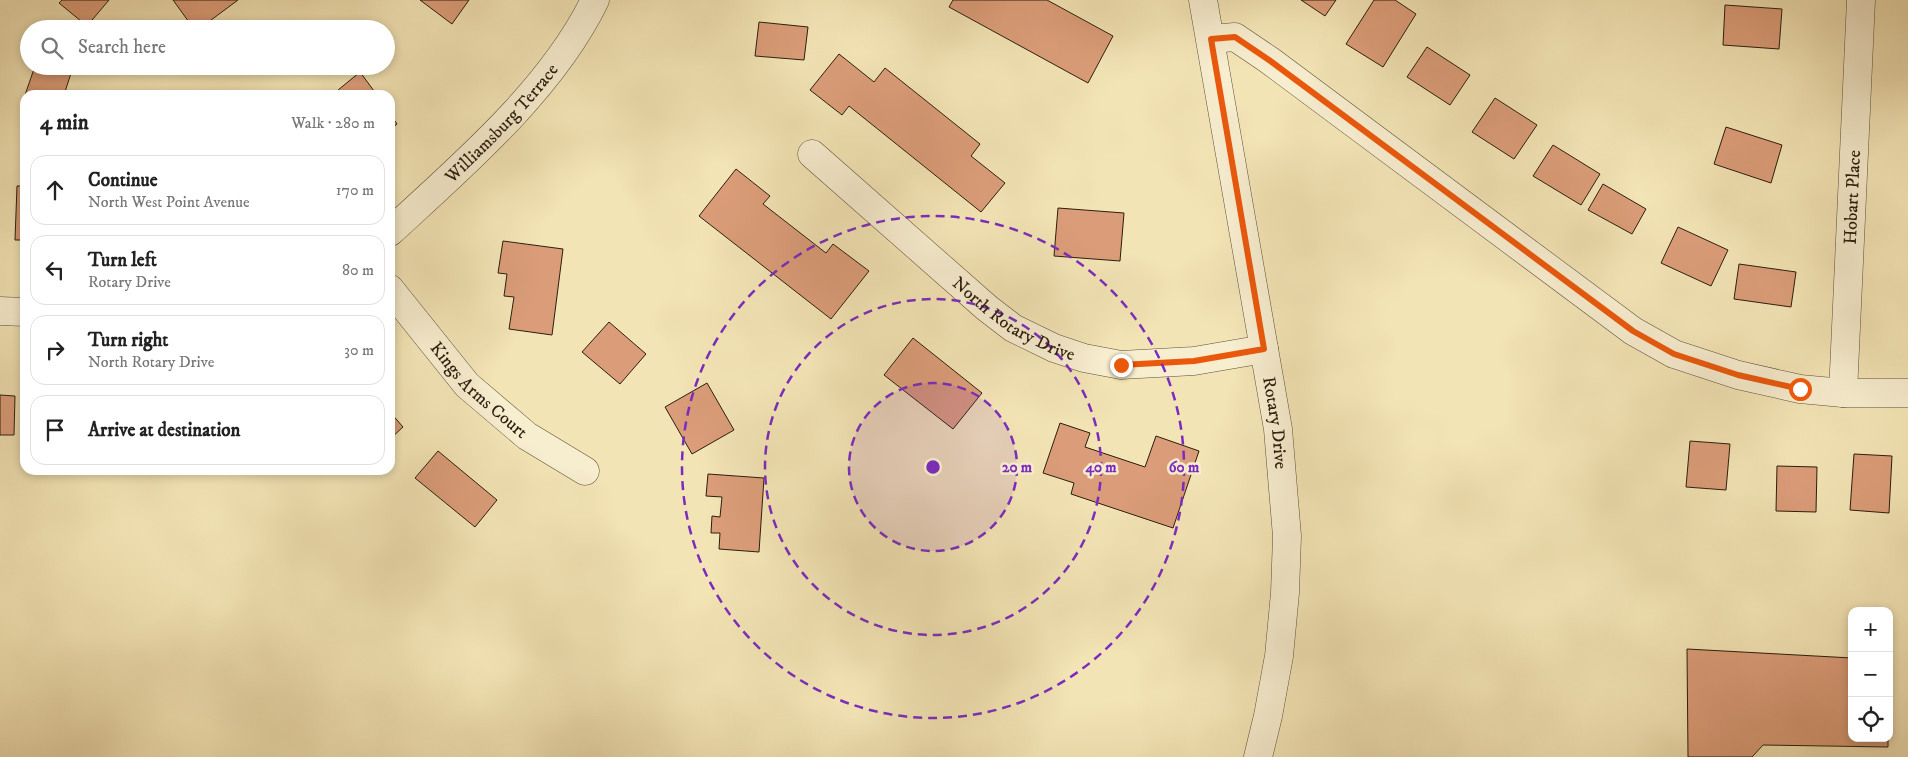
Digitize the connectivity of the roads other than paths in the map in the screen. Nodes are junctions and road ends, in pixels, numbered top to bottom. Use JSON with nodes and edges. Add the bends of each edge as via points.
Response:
{"nodes":[{"id":1,"x":595,"y":0,"type":"edge"},
{"id":2,"x":1203,"y":0,"type":"edge"},
{"id":3,"x":1861,"y":0,"type":"edge"},
{"id":4,"x":1211,"y":39,"type":"junction"},
{"id":5,"x":812,"y":154,"type":"dead end"},
{"id":6,"x":395,"y":227,"type":"edge"},
{"id":7,"x":395,"y":295,"type":"edge"},
{"id":8,"x":0,"y":311,"type":"edge"},
{"id":9,"x":20,"y":312,"type":"edge"},
{"id":10,"x":1264,"y":349,"type":"junction"},
{"id":11,"x":1843,"y":393,"type":"junction"},
{"id":12,"x":1908,"y":393,"type":"edge"},
{"id":13,"x":585,"y":471,"type":"dead end"},
{"id":14,"x":1258,"y":757,"type":"edge"}],
"edges":[{"from":1,"to":6,"type":"street","name":"Williamsburg Terrace","via":[[558,61],[499,130]]},
{"from":2,"to":4,"type":"street","name":"Rotary Drive"},
{"from":3,"to":11,"type":"street","name":"Hobart Place"},
{"from":4,"to":10,"type":"street","name":"Rotary Drive"},
{"from":4,"to":11,"type":"street","via":[[1235,37],[1249,46],[1633,331],[1674,354],[1756,379],[1800,389]]},
{"from":5,"to":10,"type":"street","name":"North Rotary Drive","via":[[1012,328],[1054,348],[1121,365],[1194,361]]},
{"from":7,"to":13,"type":"street","name":"Kings Arms Court","via":[[467,385],[527,436]]},
{"from":8,"to":9,"type":"street"},
{"from":10,"to":14,"type":"street","name":"Rotary Drive","via":[[1278,429],[1287,536],[1279,656]]},
{"from":11,"to":12,"type":"street"}]}
